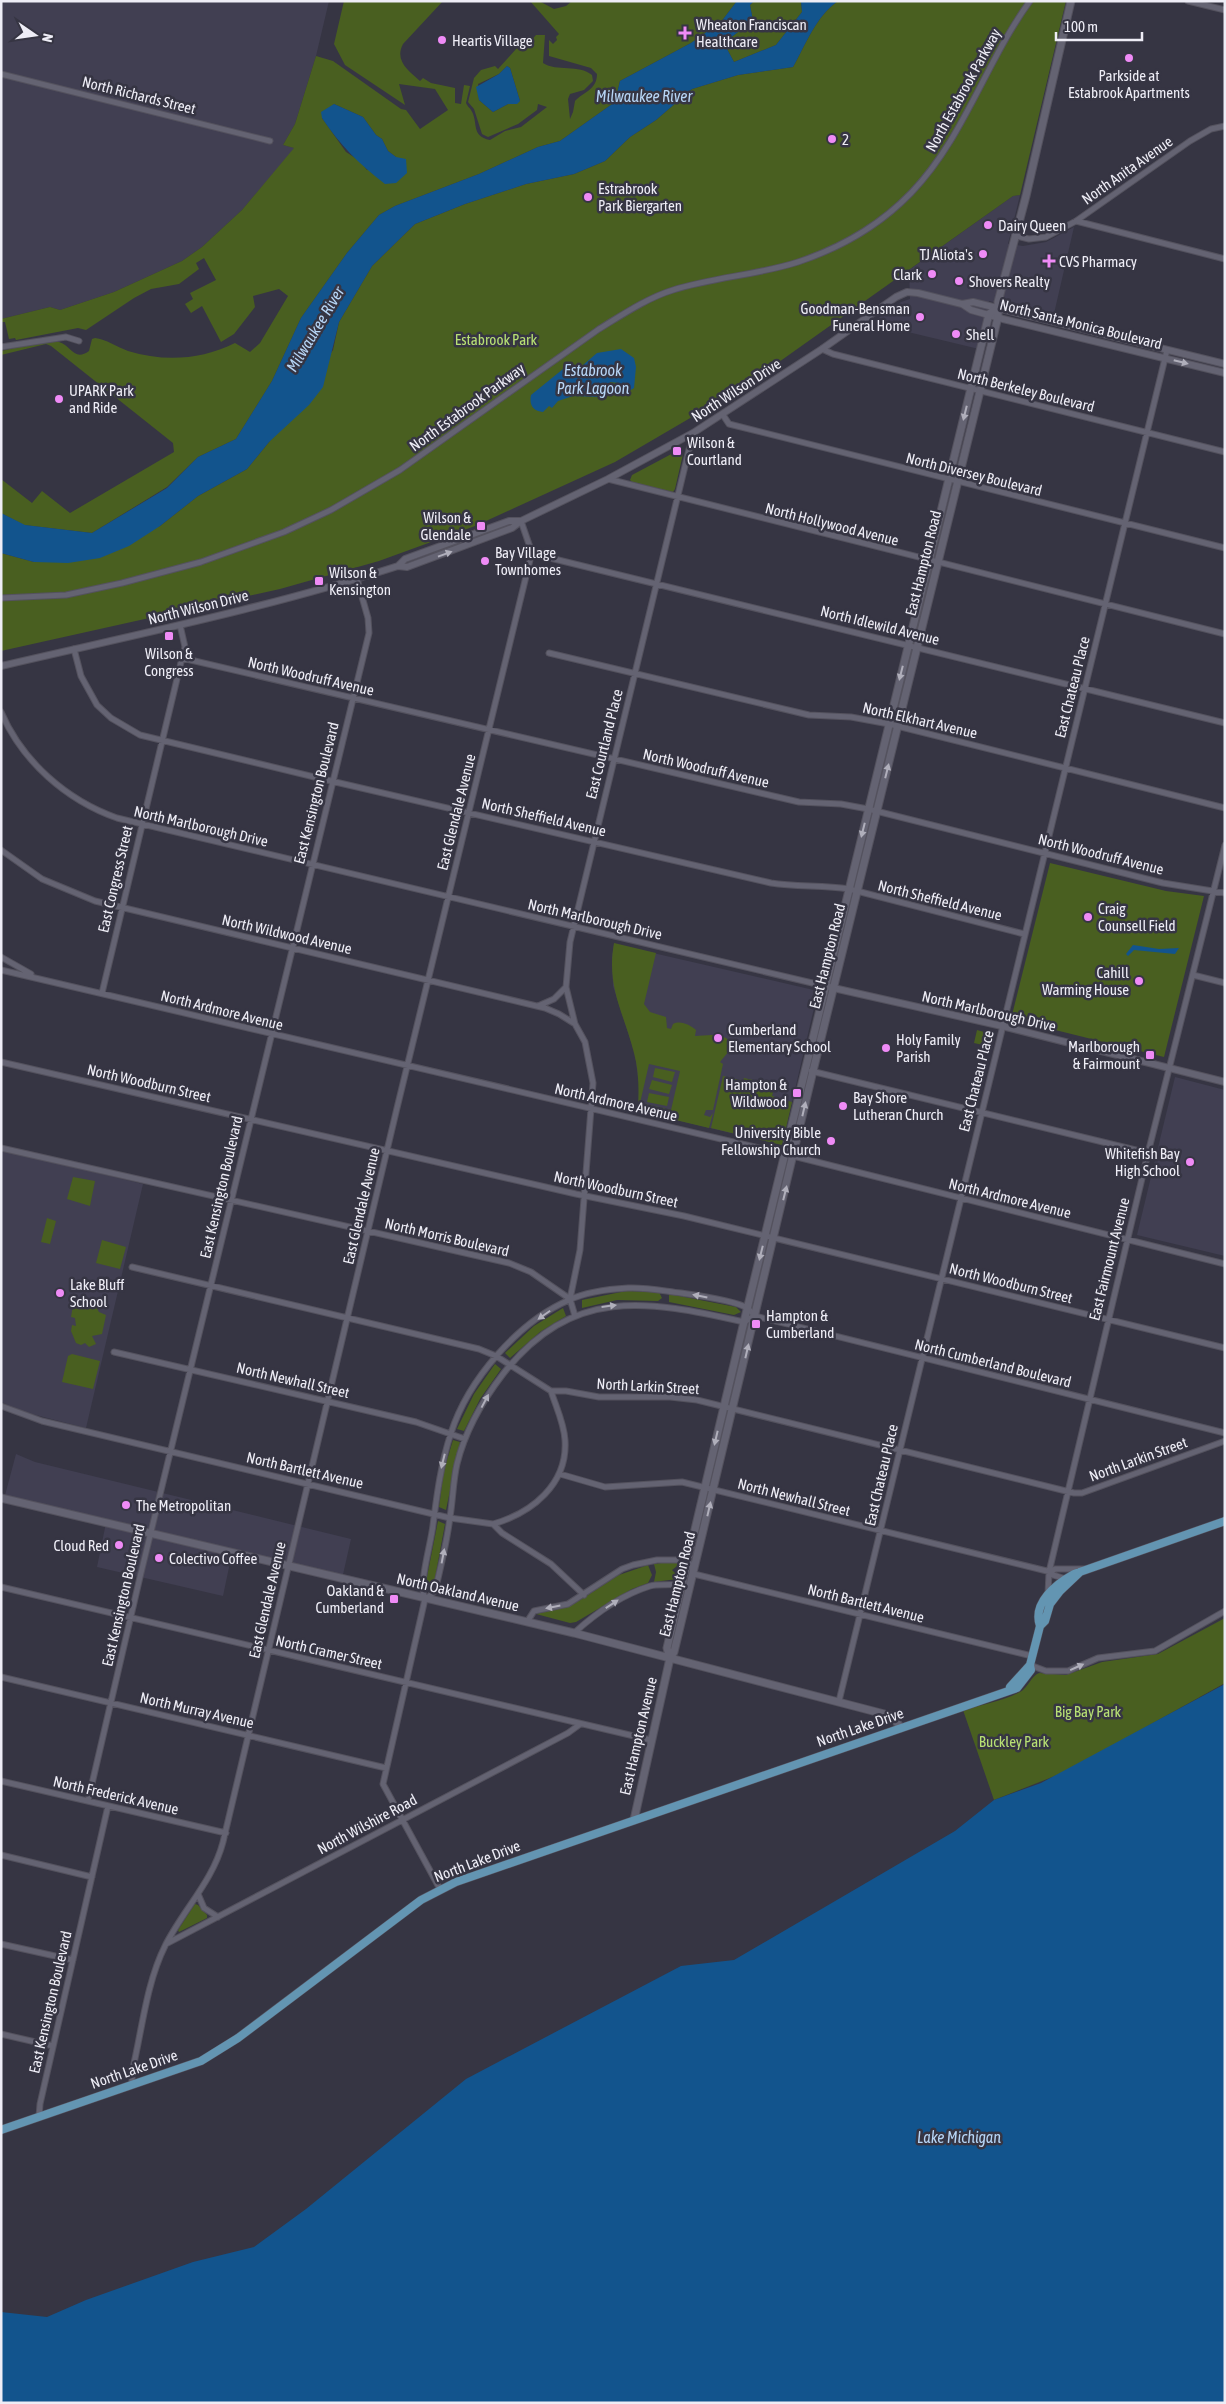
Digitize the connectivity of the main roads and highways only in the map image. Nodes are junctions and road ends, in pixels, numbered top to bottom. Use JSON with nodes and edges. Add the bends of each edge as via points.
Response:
{"nodes":[{"id":1,"x":1071,"y":1,"type":"edge"},
{"id":2,"x":997,"y":308,"type":"junction"},
{"id":3,"x":982,"y":342,"type":"junction"},
{"id":4,"x":992,"y":344,"type":"junction"},
{"id":5,"x":809,"y":1070,"type":"junction"},
{"id":6,"x":1,"y":1498,"type":"edge"},
{"id":7,"x":1225,"y":1521,"type":"edge"},
{"id":8,"x":1069,"y":1579,"type":"junction"},
{"id":9,"x":1045,"y":1606,"type":"junction"},
{"id":10,"x":670,"y":1658,"type":"junction"},
{"id":11,"x":901,"y":1728,"type":"junction"},
{"id":12,"x":634,"y":1820,"type":"junction"},
{"id":13,"x":1,"y":2130,"type":"edge"}],
"edges":[{"from":1,"to":2,"type":"main road"},
{"from":2,"to":3,"type":"main road","name":"East Hampton Road","via":[[989,314]]},
{"from":2,"to":4,"type":"main road","name":"East Hampton Road"},
{"from":3,"to":4,"type":"main road"},
{"from":3,"to":5,"type":"main road","name":"East Hampton Road","one_way":true,"via":[[825,986]]},
{"from":5,"to":4,"type":"main road","name":"East Hampton Road","one_way":true,"via":[[834,988]]},
{"from":10,"to":5,"type":"main road","name":"East Hampton Road","one_way":true,"via":[[694,1574],[794,1156]]},
{"from":5,"to":10,"type":"main road","name":"East Hampton Road","one_way":true,"via":[[785,1154],[704,1488],[667,1648]]},
{"from":6,"to":10,"type":"main road","name":"North Oakland Avenue"},
{"from":7,"to":8,"type":"main road","via":[[1083,1571]]},
{"from":8,"to":9,"type":"main road"},
{"from":8,"to":9,"type":"main road","via":[[1048,1594]]},
{"from":9,"to":11,"type":"main road","name":"North Lake Drive","via":[[1038,1620],[1040,1626],[1031,1670],[1021,1685]]},
{"from":10,"to":11,"type":"main road","name":"North Oakland Avenue","via":[[892,1716]]},
{"from":10,"to":12,"type":"main road","name":"East Hampton Avenue"},
{"from":11,"to":12,"type":"main road","name":"North Lake Drive"},
{"from":12,"to":13,"type":"main road","name":"North Lake Drive","via":[[440,1889],[222,2049],[201,2061]]}]}
